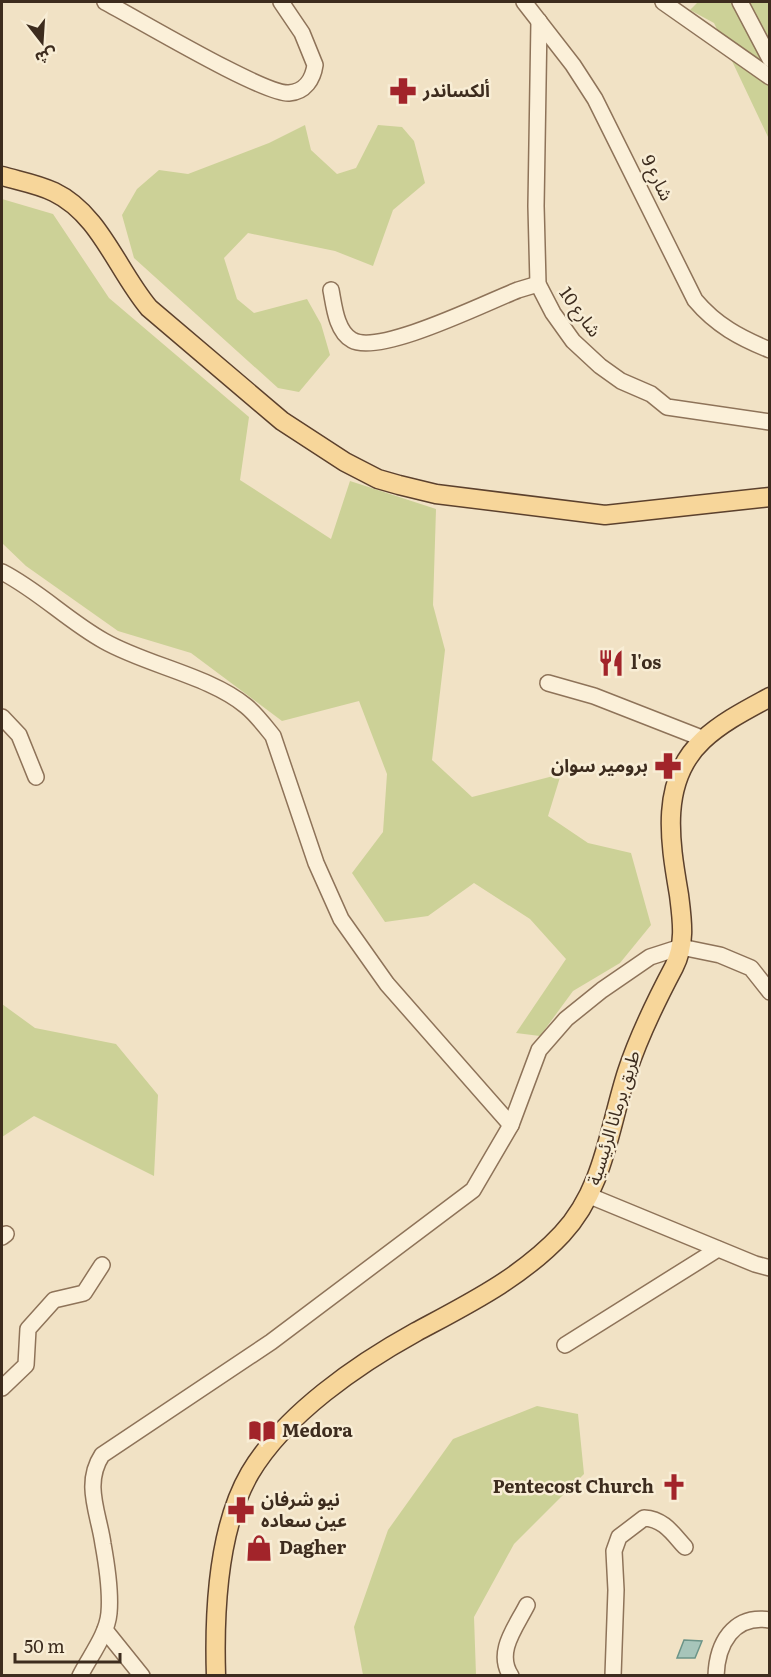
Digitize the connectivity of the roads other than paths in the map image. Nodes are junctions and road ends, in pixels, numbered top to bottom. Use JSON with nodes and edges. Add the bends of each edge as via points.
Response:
{"nodes":[{"id":1,"x":105,"y":2,"type":"edge"},
{"id":2,"x":281,"y":2,"type":"edge"},
{"id":3,"x":524,"y":2,"type":"edge"},
{"id":4,"x":663,"y":2,"type":"edge"},
{"id":5,"x":740,"y":2,"type":"edge"},
{"id":6,"x":539,"y":21,"type":"junction"},
{"id":7,"x":770,"y":59,"type":"edge"},
{"id":8,"x":770,"y":77,"type":"edge"},
{"id":9,"x":2,"y":176,"type":"edge"},
{"id":10,"x":538,"y":284,"type":"junction"},
{"id":11,"x":331,"y":290,"type":"dead end"},
{"id":12,"x":770,"y":350,"type":"edge"},
{"id":13,"x":770,"y":422,"type":"edge"},
{"id":14,"x":770,"y":497,"type":"edge"},
{"id":15,"x":2,"y":572,"type":"edge"},
{"id":16,"x":548,"y":683,"type":"dead end"},
{"id":17,"x":770,"y":697,"type":"edge"},
{"id":18,"x":2,"y":717,"type":"edge"},
{"id":19,"x":704,"y":739,"type":"junction"},
{"id":20,"x":36,"y":777,"type":"dead end"},
{"id":21,"x":681,"y":947,"type":"junction"},
{"id":22,"x":770,"y":992,"type":"edge"},
{"id":23,"x":511,"y":1125,"type":"junction"},
{"id":24,"x":590,"y":1196,"type":"junction"},
{"id":25,"x":718,"y":1249,"type":"junction"},
{"id":26,"x":102,"y":1265,"type":"dead end"},
{"id":27,"x":770,"y":1268,"type":"edge"},
{"id":28,"x":565,"y":1345,"type":"dead end"},
{"id":29,"x":2,"y":1388,"type":"edge"},
{"id":30,"x":685,"y":1547,"type":"dead end"},
{"id":31,"x":527,"y":1605,"type":"dead end"},
{"id":32,"x":770,"y":1620,"type":"edge"},
{"id":33,"x":105,"y":1630,"type":"junction"},
{"id":34,"x":217,"y":1674,"type":"edge"},
{"id":35,"x":80,"y":1676,"type":"edge"},
{"id":36,"x":142,"y":1676,"type":"edge"},
{"id":37,"x":511,"y":1676,"type":"edge"},
{"id":38,"x":613,"y":1676,"type":"edge"},
{"id":39,"x":716,"y":1676,"type":"edge"}],
"edges":[{"from":1,"to":2,"type":"street","via":[[245,77],[289,93],[302,90],[315,65],[302,33]]},
{"from":3,"to":6,"type":"street","name":"شارع 9"},
{"from":4,"to":8,"type":"street"},
{"from":5,"to":7,"type":"street"},
{"from":6,"to":10,"type":"street","name":"شارع 10"},
{"from":6,"to":12,"type":"street","name":"شارع 9","via":[[595,99],[695,300],[734,335]]},
{"from":9,"to":14,"type":"main road","via":[[35,184],[75,205],[87,215],[131,288],[149,308],[282,421],[378,479],[436,494],[605,515]]},
{"from":10,"to":11,"type":"street","via":[[399,338],[365,344],[353,341],[342,328]]},
{"from":10,"to":13,"type":"street","name":"شارع 10","via":[[573,341],[621,381],[651,394],[667,407]]},
{"from":15,"to":23,"type":"street","via":[[101,640],[208,685],[245,705],[260,720],[273,736],[316,863],[350,934],[387,984]]},
{"from":16,"to":19,"type":"street","via":[[594,696]]},
{"from":17,"to":19,"type":"main road","name":"طريق برمانا الرئيسية"},
{"from":18,"to":20,"type":"street","via":[[20,735]]},
{"from":19,"to":21,"type":"main road","name":"طريق برمانا الرئيسية","via":[[687,759],[675,785],[670,815],[682,920]]},
{"from":21,"to":22,"type":"street","via":[[720,955],[751,968]]},
{"from":21,"to":23,"type":"street","via":[[650,957],[566,1019],[540,1050]]},
{"from":21,"to":24,"type":"main road","name":"طريق برمانا الرئيسية","via":[[636,1045],[608,1149]]},
{"from":23,"to":33,"type":"street","via":[[473,1190],[271,1342],[102,1455],[95,1466],[93,1498],[109,1595]]},
{"from":24,"to":25,"type":"street"},
{"from":24,"to":34,"type":"main road","name":"طريق برمانا الرئيسية","via":[[564,1233],[527,1267],[356,1368],[309,1406],[268,1449],[250,1473],[228,1531],[219,1597]]},
{"from":25,"to":27,"type":"street"},
{"from":25,"to":28,"type":"street"},
{"from":26,"to":29,"type":"street","via":[[84,1293],[54,1300],[28,1329],[26,1365]]},
{"from":30,"to":38,"type":"street","via":[[666,1525],[654,1518],[644,1518],[618,1538],[613,1561]]},
{"from":31,"to":37,"type":"street","via":[[504,1652]]},
{"from":32,"to":39,"type":"street","via":[[749,1620],[727,1635],[719,1650]]},
{"from":33,"to":35,"type":"street"},
{"from":33,"to":36,"type":"street"}]}
